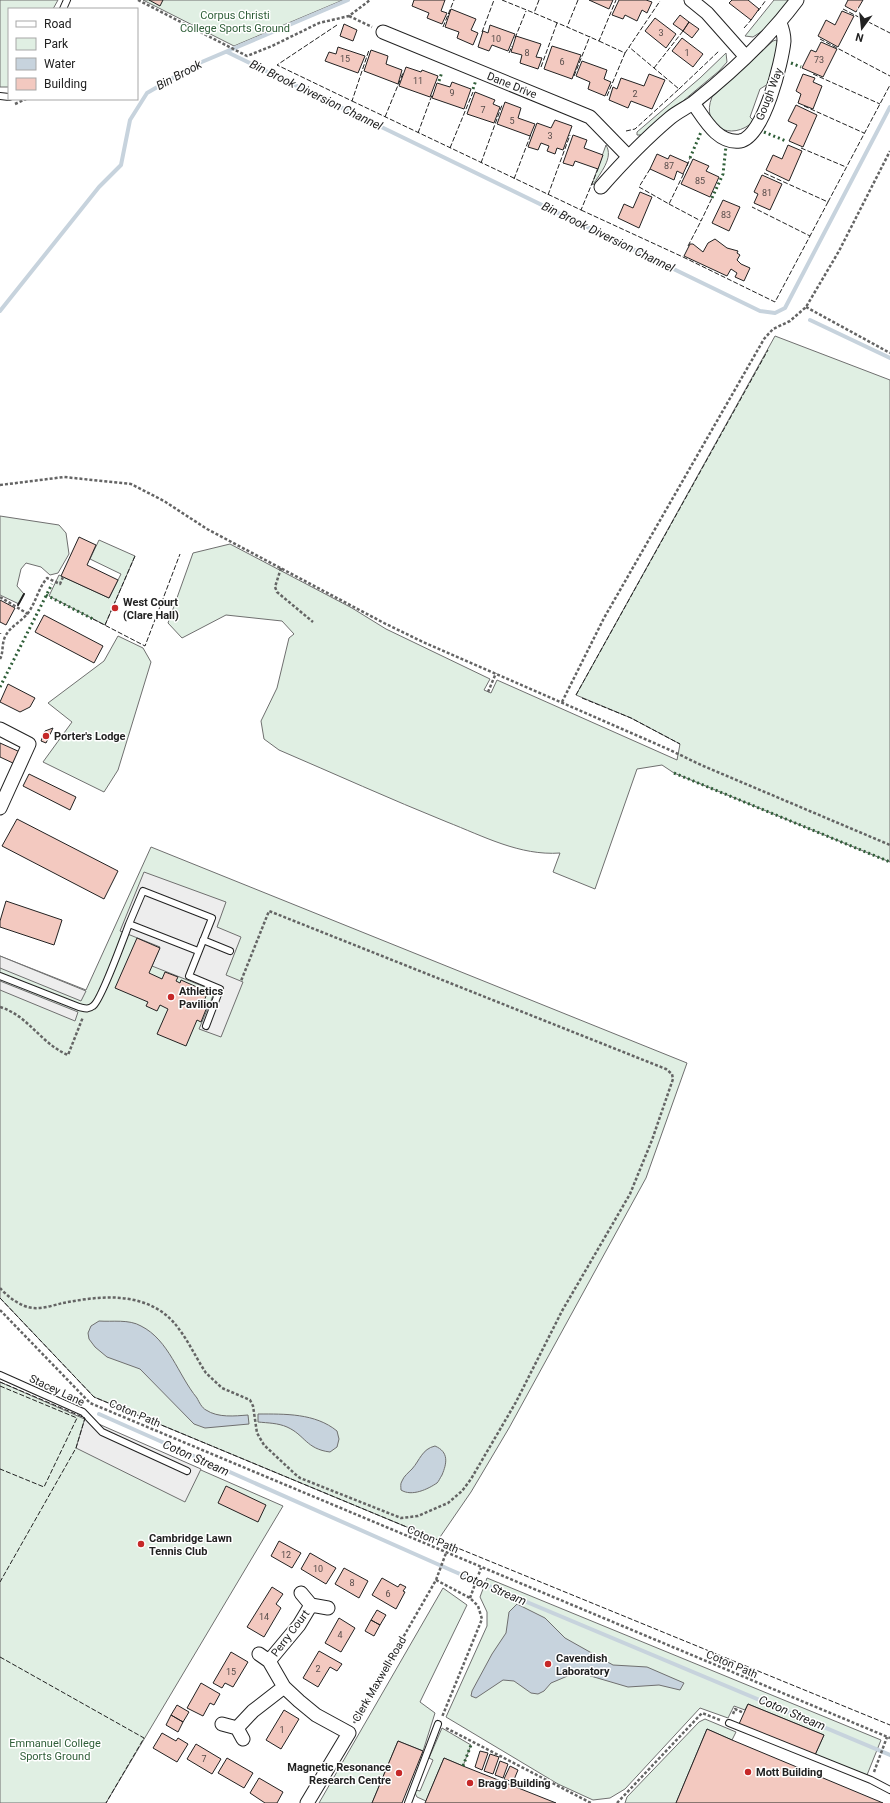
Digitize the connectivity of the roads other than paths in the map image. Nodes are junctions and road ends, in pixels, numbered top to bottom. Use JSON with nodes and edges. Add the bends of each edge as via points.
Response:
{"nodes":[{"id":1,"x":691,"y":0,"type":"edge"},
{"id":2,"x":797,"y":0,"type":"edge"},
{"id":3,"x":780,"y":23,"type":"junction"},
{"id":4,"x":383,"y":32,"type":"road end"},
{"id":5,"x":746,"y":57,"type":"junction"},
{"id":6,"x":693,"y":103,"type":"junction"},
{"id":7,"x":628,"y":156,"type":"junction"},
{"id":8,"x":601,"y":187,"type":"dead end"},
{"id":9,"x":0,"y":729,"type":"edge"},
{"id":10,"x":0,"y":808,"type":"edge"},
{"id":11,"x":129,"y":924,"type":"junction"},
{"id":12,"x":203,"y":940,"type":"junction"},
{"id":13,"x":198,"y":951,"type":"junction"},
{"id":14,"x":230,"y":951,"type":"dead end"},
{"id":15,"x":0,"y":976,"type":"edge"},
{"id":16,"x":206,"y":1026,"type":"dead end"},
{"id":17,"x":0,"y":1376,"type":"edge"},
{"id":18,"x":187,"y":1471,"type":"dead end"},
{"id":19,"x":301,"y":1593,"type":"dead end"},
{"id":20,"x":311,"y":1605,"type":"junction"},
{"id":21,"x":328,"y":1608,"type":"dead end"},
{"id":22,"x":284,"y":1687,"type":"junction"},
{"id":23,"x":729,"y":1723,"type":"road end"},
{"id":24,"x":222,"y":1724,"type":"dead end"},
{"id":25,"x":438,"y":1724,"type":"road end"},
{"id":26,"x":349,"y":1733,"type":"joint"},
{"id":27,"x":890,"y":1790,"type":"edge"},
{"id":28,"x":307,"y":1803,"type":"edge"},
{"id":29,"x":408,"y":1803,"type":"edge"}],
"edges":[{"from":1,"to":5,"type":"street","via":[[707,13]]},
{"from":2,"to":3,"type":"street"},
{"from":3,"to":5,"type":"street"},
{"from":3,"to":6,"type":"street","name":"Gough Way","via":[[784,38],[781,62],[766,107],[750,135],[741,141],[714,132]]},
{"from":4,"to":7,"type":"street","name":"Dane Drive","via":[[590,117]]},
{"from":5,"to":6,"type":"street"},
{"from":6,"to":7,"type":"street","via":[[671,118]]},
{"from":7,"to":8,"type":"street"},
{"from":9,"to":10,"type":"street","via":[[29,744]]},
{"from":11,"to":12,"type":"lane","via":[[143,890],[212,918]]},
{"from":11,"to":13,"type":"lane"},
{"from":11,"to":15,"type":"lane","via":[[96,1003],[87,1009]]},
{"from":12,"to":13,"type":"lane"},
{"from":12,"to":14,"type":"lane"},
{"from":13,"to":16,"type":"lane","via":[[189,976],[220,989]]},
{"from":17,"to":18,"type":"lane","name":"Stacey Lane","via":[[83,1412],[102,1432]]},
{"from":19,"to":20,"type":"street","name":"Perry Court"},
{"from":20,"to":21,"type":"street","name":"Perry Court"},
{"from":20,"to":22,"type":"street","name":"Perry Court","via":[[299,1625],[264,1658]]},
{"from":22,"to":24,"type":"street","via":[[253,1711],[240,1734]]},
{"from":22,"to":26,"type":"street","name":"Perry Court","via":[[316,1715]]},
{"from":23,"to":27,"type":"lane"},
{"from":25,"to":29,"type":"lane"},
{"from":26,"to":28,"type":"street","name":"Clerk Maxwell Road"}]}
